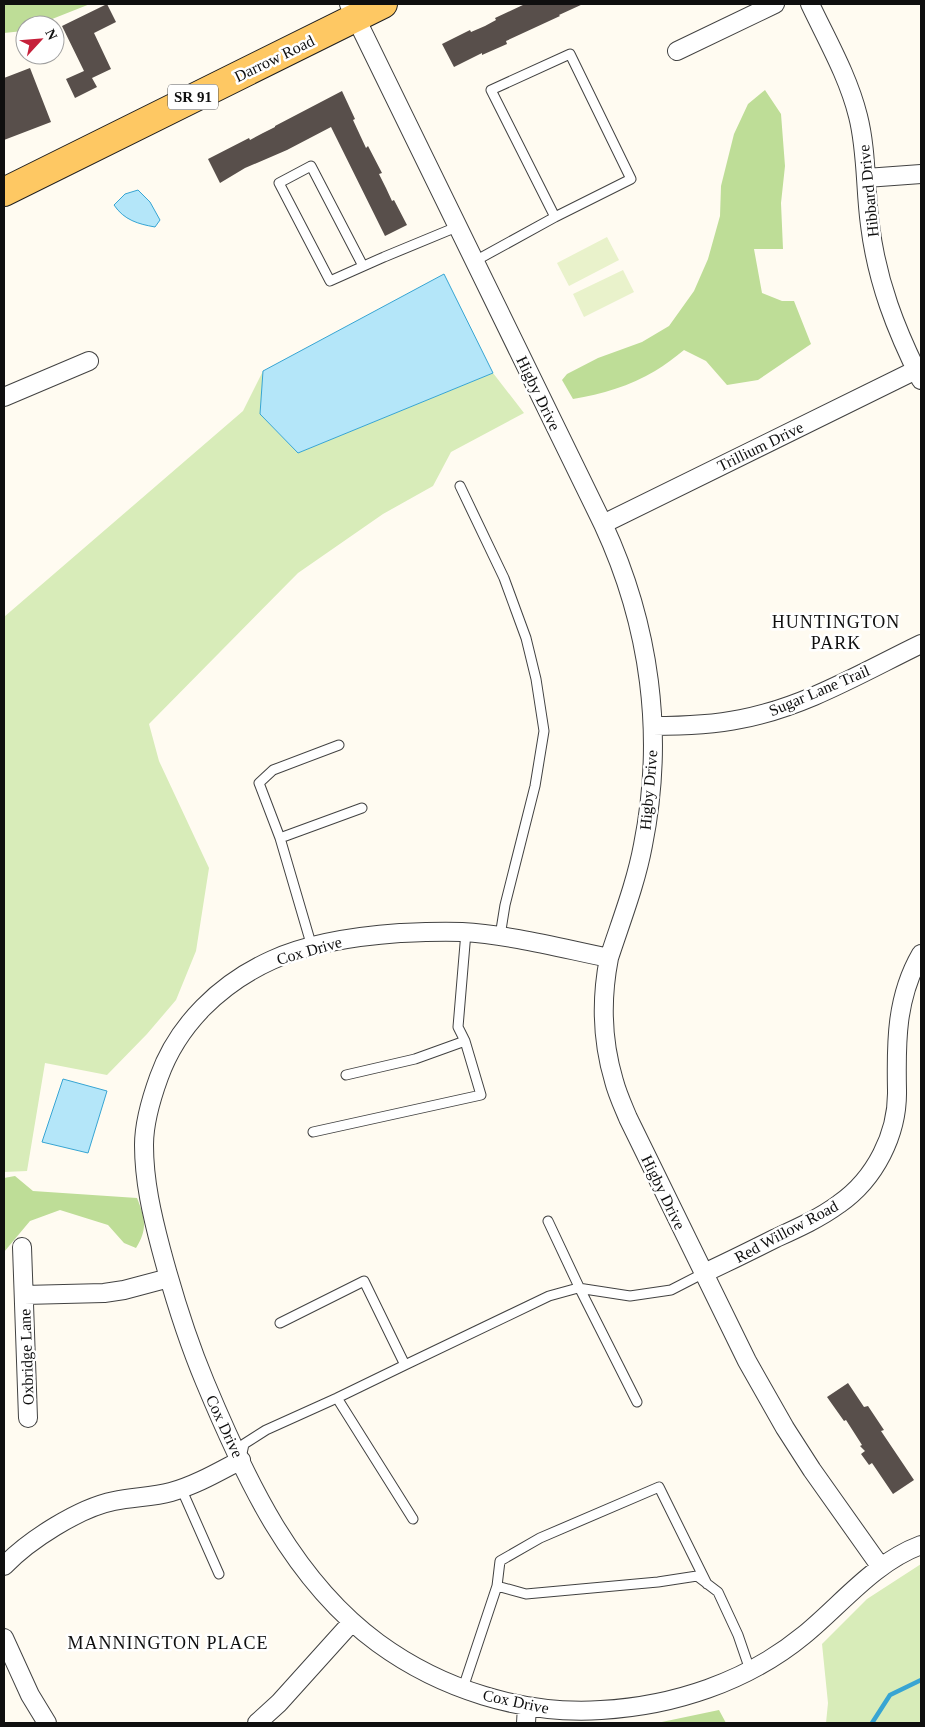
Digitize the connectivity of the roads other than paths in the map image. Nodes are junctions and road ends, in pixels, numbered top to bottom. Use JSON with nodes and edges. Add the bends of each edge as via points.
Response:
{"nodes":[{"id":1,"x":383,"y":4,"type":"edge"},
{"id":2,"x":775,"y":4,"type":"edge"},
{"id":3,"x":810,"y":4,"type":"edge"},
{"id":4,"x":352,"y":10,"type":"edge"},
{"id":5,"x":677,"y":51,"type":"dead end"},
{"id":6,"x":921,"y":174,"type":"edge"},
{"id":7,"x":866,"y":178,"type":"junction"},
{"id":8,"x":4,"y":192,"type":"edge"},
{"id":9,"x":556,"y":217,"type":"junction"},
{"id":10,"x":459,"y":226,"type":"junction"},
{"id":11,"x":475,"y":261,"type":"junction"},
{"id":12,"x":363,"y":266,"type":"junction"},
{"id":13,"x":89,"y":361,"type":"dead end"},
{"id":14,"x":919,"y":375,"type":"edge"},
{"id":15,"x":4,"y":398,"type":"edge"},
{"id":16,"x":460,"y":486,"type":"dead end"},
{"id":17,"x":603,"y":524,"type":"junction"},
{"id":18,"x":921,"y":644,"type":"edge"},
{"id":19,"x":653,"y":726,"type":"junction"},
{"id":20,"x":339,"y":745,"type":"dead end"},
{"id":21,"x":362,"y":808,"type":"dead end"},
{"id":22,"x":280,"y":838,"type":"junction"},
{"id":23,"x":466,"y":932,"type":"junction"},
{"id":24,"x":500,"y":936,"type":"junction"},
{"id":25,"x":312,"y":947,"type":"junction"},
{"id":26,"x":921,"y":954,"type":"edge"},
{"id":27,"x":609,"y":958,"type":"junction"},
{"id":28,"x":465,"y":1041,"type":"junction"},
{"id":29,"x":346,"y":1074,"type":"dead end"},
{"id":30,"x":313,"y":1132,"type":"dead end"},
{"id":31,"x":548,"y":1221,"type":"dead end"},
{"id":32,"x":22,"y":1247,"type":"dead end"},
{"id":33,"x":704,"y":1273,"type":"junction"},
{"id":34,"x":169,"y":1278,"type":"junction"},
{"id":35,"x":580,"y":1289,"type":"junction"},
{"id":36,"x":24,"y":1295,"type":"junction"},
{"id":37,"x":280,"y":1323,"type":"dead end"},
{"id":38,"x":405,"y":1365,"type":"junction"},
{"id":39,"x":337,"y":1398,"type":"junction"},
{"id":40,"x":637,"y":1402,"type":"dead end"},
{"id":41,"x":28,"y":1418,"type":"dead end"},
{"id":42,"x":240,"y":1460,"type":"junction"},
{"id":43,"x":181,"y":1488,"type":"junction"},
{"id":44,"x":413,"y":1519,"type":"dead end"},
{"id":45,"x":921,"y":1545,"type":"edge"},
{"id":46,"x":4,"y":1566,"type":"edge"},
{"id":47,"x":880,"y":1566,"type":"junction"},
{"id":48,"x":219,"y":1574,"type":"dead end"},
{"id":49,"x":707,"y":1584,"type":"junction"},
{"id":50,"x":497,"y":1586,"type":"junction"},
{"id":51,"x":352,"y":1622,"type":"junction"},
{"id":52,"x":4,"y":1638,"type":"edge"},
{"id":53,"x":750,"y":1670,"type":"junction"},
{"id":54,"x":463,"y":1688,"type":"junction"},
{"id":55,"x":526,"y":1714,"type":"edge"},
{"id":56,"x":47,"y":1723,"type":"edge"},
{"id":57,"x":257,"y":1723,"type":"edge"}],
"edges":[{"from":1,"to":4,"type":"main road","name":"Darrow Road","number":"SR 91"},
{"from":2,"to":5,"type":"street"},
{"from":3,"to":7,"type":"street","name":"Hibbard Drive","via":[[847,81],[858,114]]},
{"from":4,"to":8,"type":"main road","name":"Darrow Road","number":"SR 91"},
{"from":4,"to":10,"type":"street","name":"Higby Drive"},
{"from":6,"to":7,"type":"street"},
{"from":7,"to":14,"type":"street","name":"Hibbard Drive","via":[[880,281]]},
{"from":9,"to":9,"type":"lane","via":[[491,90],[570,54],[631,179]]},
{"from":9,"to":11,"type":"lane"},
{"from":10,"to":11,"type":"street","name":"Higby Drive"},
{"from":10,"to":12,"type":"lane"},
{"from":11,"to":17,"type":"street","name":"Higby Drive"},
{"from":12,"to":12,"type":"lane","via":[[311,166],[279,183],[330,281]]},
{"from":13,"to":15,"type":"street"},
{"from":14,"to":17,"type":"street","name":"Trillium Drive"},
{"from":16,"to":24,"type":"lane","via":[[504,578],[526,638],[544,731],[535,786]]},
{"from":17,"to":19,"type":"street","name":"Higby Drive","via":[[618,555],[638,617],[647,661]]},
{"from":18,"to":19,"type":"street","name":"Sugar Lane Trail","via":[[824,691],[770,712],[719,723]]},
{"from":19,"to":27,"type":"street","name":"Higby Drive","via":[[650,802],[643,846]]},
{"from":20,"to":22,"type":"lane","via":[[273,770],[259,783]]},
{"from":21,"to":22,"type":"lane"},
{"from":22,"to":25,"type":"lane"},
{"from":23,"to":24,"type":"street","name":"Cox Drive"},
{"from":23,"to":25,"type":"street","name":"Cox Drive","via":[[380,935]]},
{"from":23,"to":28,"type":"lane","via":[[458,1027]]},
{"from":24,"to":27,"type":"street","name":"Cox Drive"},
{"from":25,"to":34,"type":"street","name":"Cox Drive","via":[[271,960],[218,994],[178,1038],[163,1066],[151,1098],[144,1143],[150,1207]]},
{"from":26,"to":33,"type":"street","name":"Red Willow Road","via":[[908,980],[898,1021],[893,1125],[885,1148],[871,1172],[840,1204],[814,1220]]},
{"from":27,"to":33,"type":"street","name":"Higby Drive","via":[[604,1020],[614,1082],[628,1118]]},
{"from":28,"to":29,"type":"lane","via":[[415,1059]]},
{"from":28,"to":30,"type":"lane","via":[[482,1096]]},
{"from":31,"to":35,"type":"lane"},
{"from":32,"to":36,"type":"street","name":"Oxbridge Lane"},
{"from":33,"to":35,"type":"lane","via":[[672,1290],[630,1296]]},
{"from":33,"to":47,"type":"street","name":"Higby Drive","via":[[747,1361],[785,1428]]},
{"from":34,"to":36,"type":"street","name":"Oxbridge Lane","via":[[104,1294]]},
{"from":34,"to":42,"type":"street","name":"Cox Drive","via":[[200,1370]]},
{"from":35,"to":38,"type":"lane","via":[[549,1296]]},
{"from":35,"to":40,"type":"lane"},
{"from":36,"to":41,"type":"street","name":"Oxbridge Lane"},
{"from":37,"to":38,"type":"lane","via":[[364,1281]]},
{"from":38,"to":39,"type":"lane"},
{"from":39,"to":42,"type":"lane","via":[[266,1430],[244,1444]]},
{"from":39,"to":44,"type":"lane"},
{"from":42,"to":43,"type":"street","via":[[196,1484]]},
{"from":42,"to":51,"type":"street","name":"Cox Drive","via":[[300,1564]]},
{"from":43,"to":46,"type":"street","via":[[93,1507],[50,1531]]},
{"from":43,"to":48,"type":"lane"},
{"from":45,"to":47,"type":"street","name":"Cox Drive"},
{"from":47,"to":53,"type":"street","name":"Cox Drive","via":[[802,1636]]},
{"from":49,"to":50,"type":"lane","via":[[697,1576],[526,1594]]},
{"from":49,"to":50,"type":"lane","via":[[660,1487],[540,1538],[500,1561]]},
{"from":49,"to":53,"type":"lane","via":[[718,1592]]},
{"from":50,"to":54,"type":"lane"},
{"from":51,"to":54,"type":"street","name":"Cox Drive","via":[[409,1663]]},
{"from":51,"to":57,"type":"street"},
{"from":52,"to":56,"type":"street","via":[[30,1695]]},
{"from":53,"to":55,"type":"street","name":"Cox Drive","via":[[696,1693],[638,1707]]},
{"from":54,"to":55,"type":"street","name":"Cox Drive"}]}
